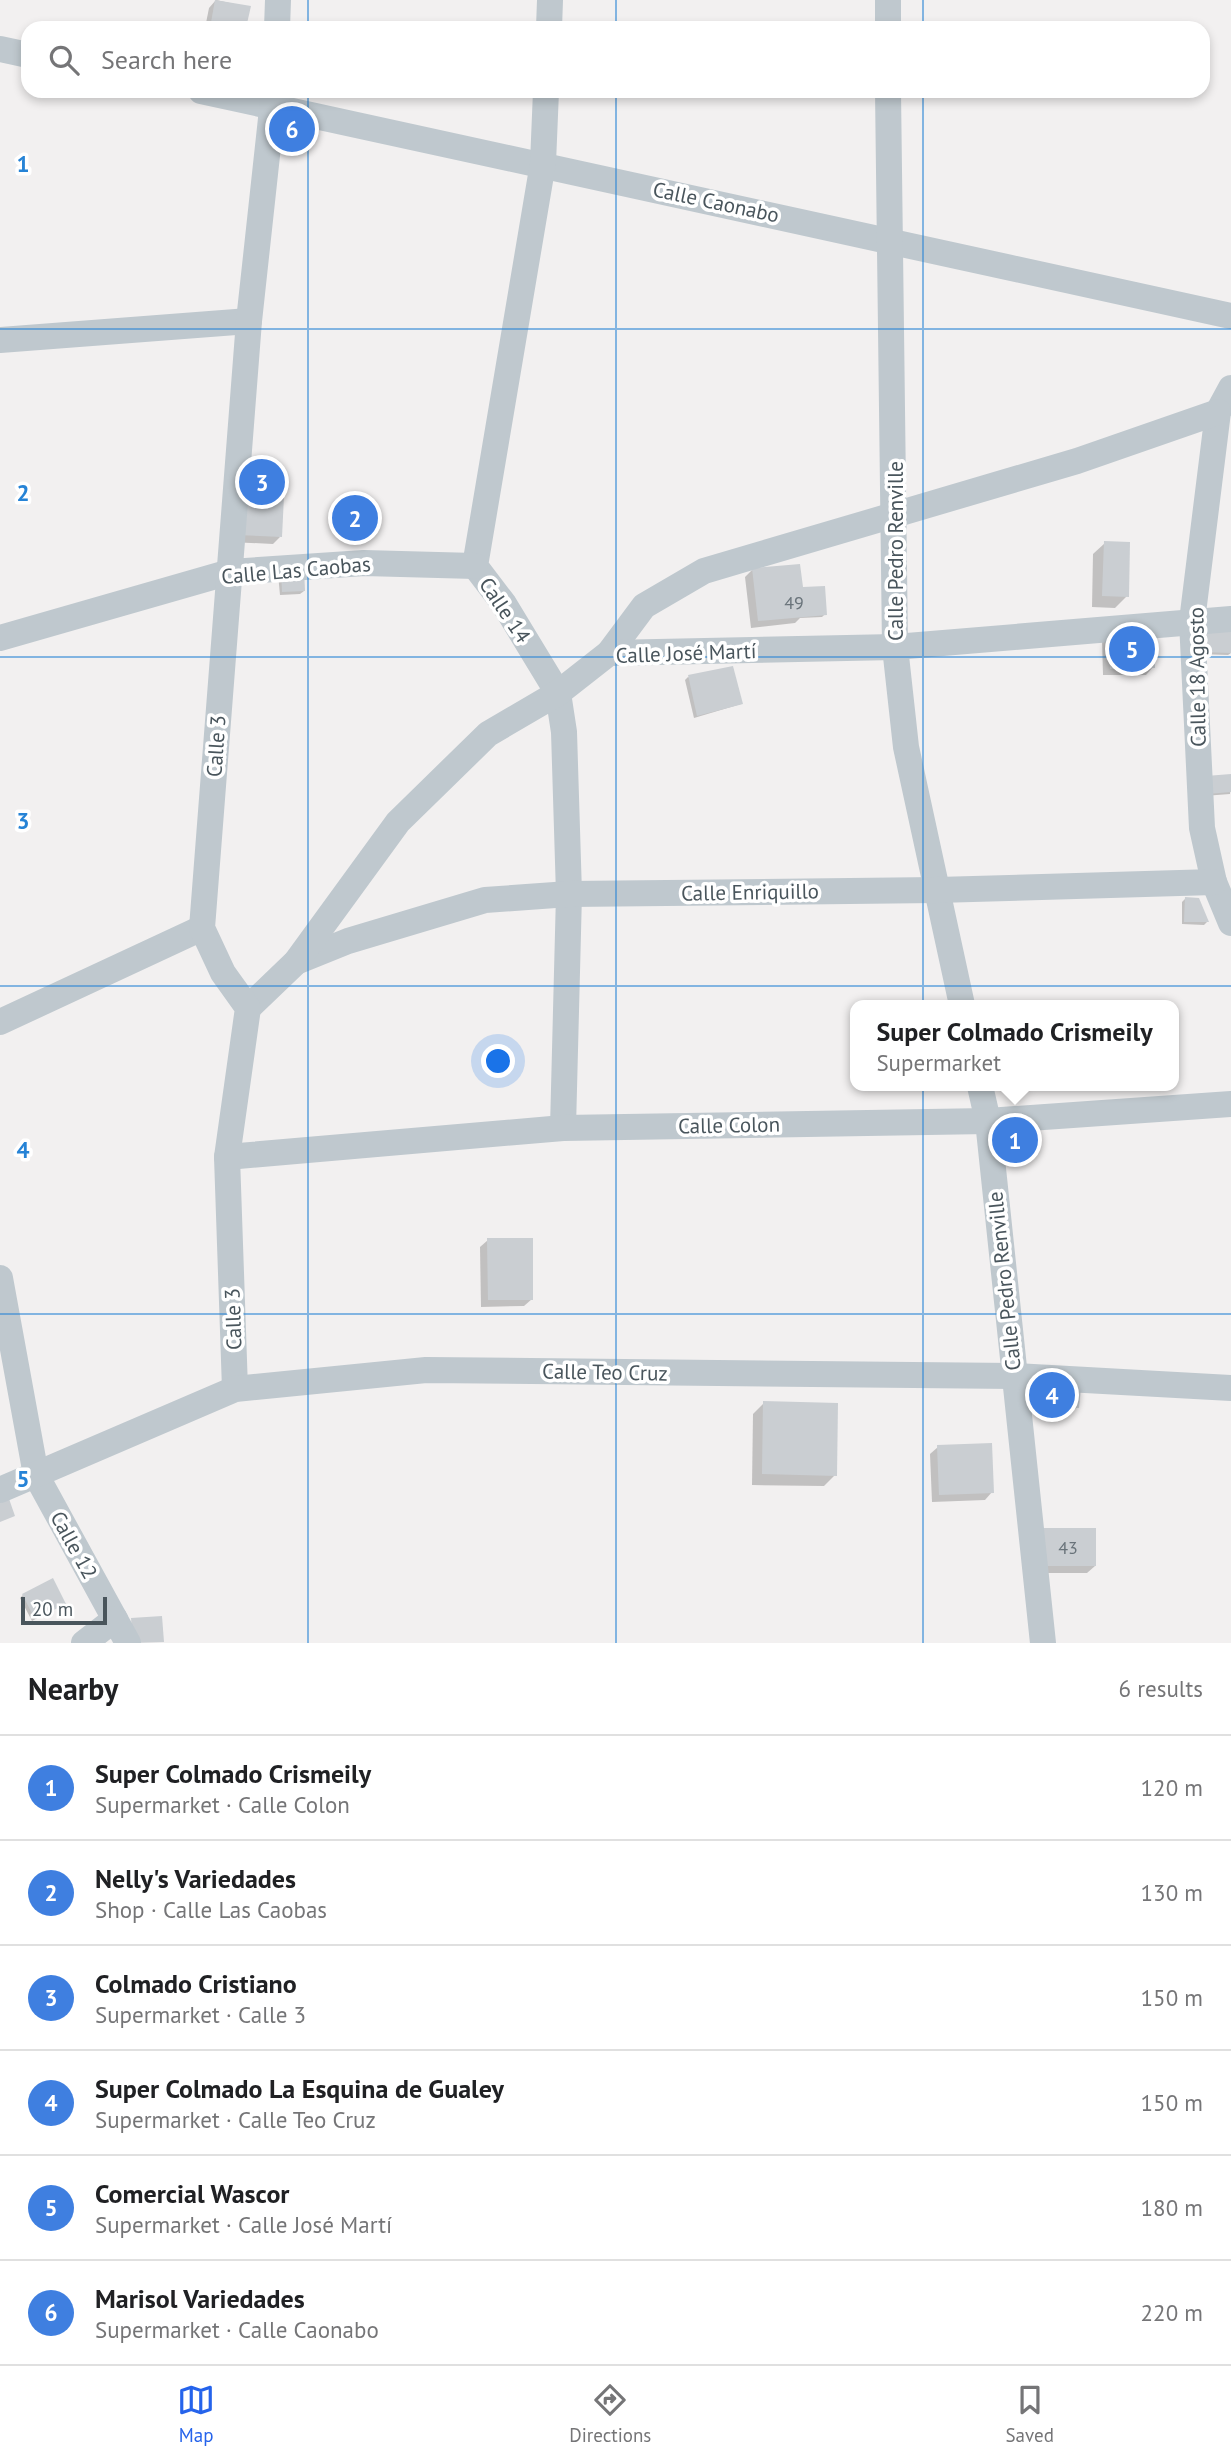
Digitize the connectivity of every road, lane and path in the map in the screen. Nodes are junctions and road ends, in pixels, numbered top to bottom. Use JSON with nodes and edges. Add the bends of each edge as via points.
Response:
{"nodes":[{"id":1,"x":278,"y":0,"type":"edge"},
{"id":2,"x":550,"y":0,"type":"edge"},
{"id":3,"x":888,"y":0,"type":"edge"},
{"id":4,"x":277,"y":21,"type":"edge"},
{"id":5,"x":549,"y":21,"type":"edge"},
{"id":6,"x":888,"y":21,"type":"edge"},
{"id":7,"x":0,"y":49,"type":"edge"},
{"id":8,"x":21,"y":53,"type":"edge"},
{"id":9,"x":546,"y":98,"type":"edge"},
{"id":10,"x":888,"y":98,"type":"edge"},
{"id":11,"x":273,"y":99,"type":"edge"},
{"id":12,"x":543,"y":163,"type":"junction"},
{"id":13,"x":890,"y":240,"type":"junction"},
{"id":14,"x":1231,"y":316,"type":"edge"},
{"id":15,"x":249,"y":321,"type":"junction"},
{"id":16,"x":0,"y":340,"type":"edge"},
{"id":17,"x":1231,"y":388,"type":"edge"},
{"id":18,"x":1218,"y":412,"type":"junction"},
{"id":19,"x":896,"y":515,"type":"junction"},
{"id":20,"x":475,"y":566,"type":"junction"},
{"id":21,"x":230,"y":572,"type":"junction"},
{"id":22,"x":1231,"y":619,"type":"edge"},
{"id":23,"x":1192,"y":621,"type":"junction"},
{"id":24,"x":0,"y":638,"type":"edge"},
{"id":25,"x":895,"y":648,"type":"junction"},
{"id":26,"x":609,"y":653,"type":"junction"},
{"id":27,"x":558,"y":693,"type":"junction"},
{"id":28,"x":1214,"y":882,"type":"junction"},
{"id":29,"x":937,"y":890,"type":"junction"},
{"id":30,"x":569,"y":894,"type":"junction"},
{"id":31,"x":1231,"y":923,"type":"edge"},
{"id":32,"x":202,"y":928,"type":"junction"},
{"id":33,"x":296,"y":962,"type":"junction"},
{"id":34,"x":961,"y":1000,"type":"edge"},
{"id":35,"x":248,"y":1008,"type":"junction"},
{"id":36,"x":0,"y":1022,"type":"edge"},
{"id":37,"x":981,"y":1091,"type":"edge"},
{"id":38,"x":1231,"y":1104,"type":"edge"},
{"id":39,"x":988,"y":1121,"type":"junction"},
{"id":40,"x":564,"y":1128,"type":"junction"},
{"id":41,"x":227,"y":1157,"type":"junction"},
{"id":42,"x":0,"y":1278,"type":"edge"},
{"id":43,"x":1014,"y":1376,"type":"junction"},
{"id":44,"x":235,"y":1388,"type":"junction"},
{"id":45,"x":1231,"y":1388,"type":"edge"},
{"id":46,"x":36,"y":1475,"type":"junction"},
{"id":47,"x":0,"y":1490,"type":"edge"},
{"id":48,"x":116,"y":1619,"type":"junction"},
{"id":49,"x":84,"y":1643,"type":"edge"},
{"id":50,"x":128,"y":1643,"type":"edge"},
{"id":51,"x":1044,"y":1643,"type":"edge"}],
"edges":[{"from":1,"to":4,"type":"street"},
{"from":2,"to":5,"type":"street"},
{"from":3,"to":6,"type":"street"},
{"from":7,"to":8,"type":"street"},
{"from":9,"to":12,"type":"street","name":"Calle 14"},
{"from":10,"to":13,"type":"street","name":"Calle Pedro Renville"},
{"from":11,"to":12,"type":"street","name":"Calle Caonabo"},
{"from":11,"to":15,"type":"street","name":"Calle 3"},
{"from":12,"to":13,"type":"street","name":"Calle Caonabo"},
{"from":12,"to":20,"type":"street","name":"Calle 14"},
{"from":13,"to":14,"type":"street","name":"Calle Caonabo"},
{"from":13,"to":19,"type":"street","name":"Calle Pedro Renville"},
{"from":15,"to":16,"type":"street"},
{"from":15,"to":21,"type":"street","name":"Calle 3"},
{"from":17,"to":18,"type":"street","name":"Calle 18 Agosto"},
{"from":18,"to":19,"type":"street","via":[[1077,461]]},
{"from":18,"to":23,"type":"street","name":"Calle 18 Agosto"},
{"from":19,"to":25,"type":"street","name":"Calle Pedro Renville"},
{"from":19,"to":26,"type":"street","via":[[704,571],[644,606]]},
{"from":20,"to":21,"type":"street","name":"Calle Las Caobas","via":[[364,563]]},
{"from":20,"to":27,"type":"street","name":"Calle 14"},
{"from":21,"to":24,"type":"street","name":"Calle Las Caobas"},
{"from":21,"to":32,"type":"street","name":"Calle 3"},
{"from":22,"to":23,"type":"street","name":"Calle José Martí"},
{"from":23,"to":25,"type":"street","name":"Calle José Martí"},
{"from":23,"to":28,"type":"street","name":"Calle 18 Agosto","via":[[1202,828]]},
{"from":25,"to":26,"type":"street","name":"Calle José Martí"},
{"from":25,"to":29,"type":"street","name":"Calle Pedro Renville","via":[[905,747]]},
{"from":26,"to":27,"type":"street","name":"Calle José Martí"},
{"from":27,"to":30,"type":"street","name":"Calle 14","via":[[564,732]]},
{"from":27,"to":33,"type":"street","name":"Calle José Martí","via":[[488,734],[398,822]]},
{"from":28,"to":29,"type":"street","name":"Calle Enriquillo"},
{"from":28,"to":31,"type":"street","name":"Calle 18 Agosto"},
{"from":29,"to":30,"type":"street","name":"Calle Enriquillo"},
{"from":29,"to":34,"type":"street","name":"Calle Pedro Renville"},
{"from":30,"to":33,"type":"street","name":"Calle Enriquillo","via":[[485,900]]},
{"from":30,"to":40,"type":"street","name":"Calle 14"},
{"from":32,"to":35,"type":"street","name":"Calle 3","via":[[223,973]]},
{"from":32,"to":36,"type":"street"},
{"from":33,"to":35,"type":"street","name":"Calle José Martí"},
{"from":35,"to":41,"type":"street","name":"Calle 3"},
{"from":37,"to":39,"type":"street","name":"Calle Pedro Renville"},
{"from":38,"to":39,"type":"street","name":"Calle Colon"},
{"from":39,"to":40,"type":"street","name":"Calle Colon"},
{"from":39,"to":43,"type":"street","name":"Calle Pedro Renville"},
{"from":40,"to":41,"type":"street","name":"Calle Colon"},
{"from":41,"to":44,"type":"street","name":"Calle 3"},
{"from":42,"to":46,"type":"street","name":"Calle 12"},
{"from":43,"to":44,"type":"street","name":"Calle Teo Cruz","via":[[426,1370]]},
{"from":43,"to":45,"type":"street","name":"Calle Teo Cruz"},
{"from":43,"to":51,"type":"street","name":"Calle Pedro Renville"},
{"from":44,"to":46,"type":"street","name":"Calle Teo Cruz"},
{"from":46,"to":47,"type":"street","name":"Calle Teo Cruz"},
{"from":46,"to":48,"type":"street","name":"Calle 12"},
{"from":48,"to":49,"type":"street"},
{"from":48,"to":50,"type":"street","name":"Calle 12"}]}
